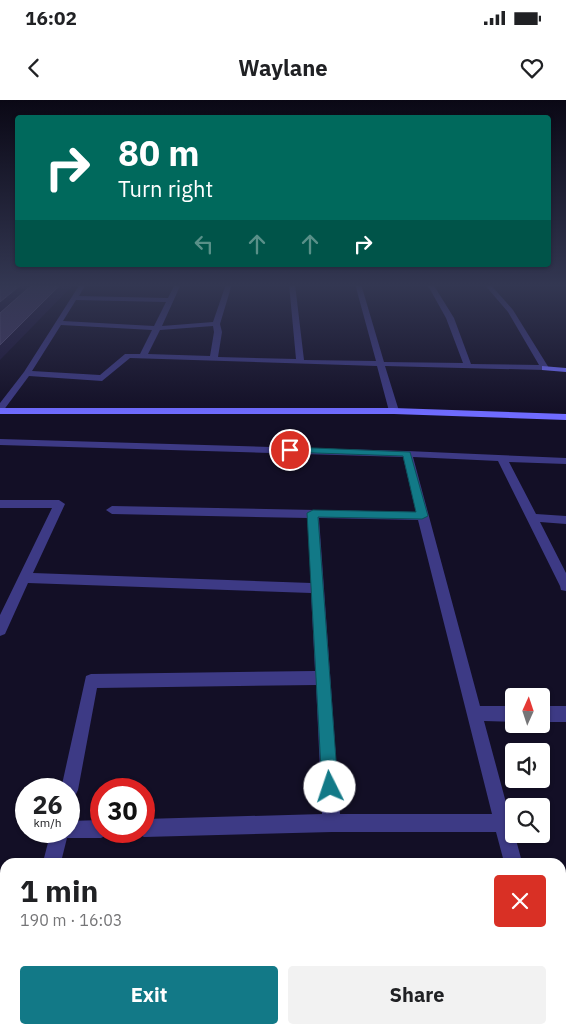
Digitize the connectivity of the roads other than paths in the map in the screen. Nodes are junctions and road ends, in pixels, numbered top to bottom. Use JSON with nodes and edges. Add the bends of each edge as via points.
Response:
{"nodes":[{"id":1,"x":55,"y":328,"type":"edge"},
{"id":2,"x":148,"y":328,"type":"edge"},
{"id":3,"x":157,"y":328,"type":"junction"},
{"id":4,"x":164,"y":328,"type":"edge"},
{"id":5,"x":217,"y":328,"type":"edge"},
{"id":6,"x":296,"y":328,"type":"edge"},
{"id":7,"x":370,"y":328,"type":"edge"},
{"id":8,"x":454,"y":328,"type":"edge"},
{"id":9,"x":521,"y":328,"type":"edge"},
{"id":10,"x":143,"y":356,"type":"junction"},
{"id":11,"x":214,"y":359,"type":"junction"},
{"id":12,"x":300,"y":362,"type":"junction"},
{"id":13,"x":380,"y":364,"type":"junction"},
{"id":14,"x":468,"y":366,"type":"junction"},
{"id":15,"x":545,"y":368,"type":"junction"},
{"id":16,"x":566,"y":370,"type":"edge"},
{"id":17,"x":27,"y":372,"type":"junction"},
{"id":18,"x":0,"y":410,"type":"edge"},
{"id":19,"x":394,"y":411,"type":"junction"},
{"id":20,"x":566,"y":417,"type":"edge"},
{"id":21,"x":0,"y":442,"type":"edge"},
{"id":22,"x":406,"y":454,"type":"junction"},
{"id":23,"x":502,"y":458,"type":"junction"},
{"id":24,"x":566,"y":461,"type":"edge"},
{"id":25,"x":0,"y":504,"type":"edge"},
{"id":26,"x":112,"y":510,"type":"dead end"},
{"id":27,"x":313,"y":513,"type":"junction"},
{"id":28,"x":422,"y":516,"type":"junction"},
{"id":29,"x":532,"y":518,"type":"junction"},
{"id":30,"x":566,"y":520,"type":"edge"},
{"id":31,"x":24,"y":578,"type":"junction"},
{"id":32,"x":566,"y":586,"type":"edge"},
{"id":33,"x":317,"y":588,"type":"junction"},
{"id":34,"x":0,"y":630,"type":"edge"},
{"id":35,"x":323,"y":678,"type":"junction"},
{"id":36,"x":473,"y":713,"type":"junction"},
{"id":37,"x":505,"y":714,"type":"edge"},
{"id":38,"x":550,"y":714,"type":"edge"},
{"id":39,"x":566,"y":714,"type":"edge"},
{"id":40,"x":71,"y":778,"type":"edge"},
{"id":41,"x":332,"y":823,"type":"junction"},
{"id":42,"x":503,"y":823,"type":"junction"},
{"id":43,"x":155,"y":828,"type":"edge"},
{"id":44,"x":57,"y":843,"type":"edge"},
{"id":45,"x":53,"y":858,"type":"edge"},
{"id":46,"x":512,"y":858,"type":"edge"}],
"edges":[{"from":1,"to":17,"type":"street"},
{"from":2,"to":3,"type":"street"},
{"from":3,"to":4,"type":"street"},
{"from":3,"to":10,"type":"street"},
{"from":5,"to":11,"type":"street"},
{"from":6,"to":12,"type":"street"},
{"from":7,"to":13,"type":"street"},
{"from":8,"to":14,"type":"street"},
{"from":9,"to":15,"type":"street"},
{"from":10,"to":11,"type":"street"},
{"from":10,"to":17,"type":"street","via":[[128,356],[102,378]]},
{"from":11,"to":12,"type":"street"},
{"from":12,"to":13,"type":"street"},
{"from":13,"to":14,"type":"street"},
{"from":13,"to":19,"type":"street"},
{"from":14,"to":15,"type":"street"},
{"from":15,"to":16,"type":"main road"},
{"from":17,"to":18,"type":"street"},
{"from":18,"to":19,"type":"main road"},
{"from":19,"to":20,"type":"main road"},
{"from":21,"to":22,"type":"street"},
{"from":22,"to":23,"type":"street"},
{"from":22,"to":28,"type":"street"},
{"from":23,"to":24,"type":"street"},
{"from":23,"to":29,"type":"street"},
{"from":25,"to":31,"type":"street","via":[[59,504]]},
{"from":26,"to":27,"type":"street"},
{"from":27,"to":28,"type":"street"},
{"from":27,"to":33,"type":"street"},
{"from":28,"to":36,"type":"street"},
{"from":29,"to":30,"type":"street"},
{"from":29,"to":32,"type":"street"},
{"from":31,"to":33,"type":"street"},
{"from":31,"to":34,"type":"street"},
{"from":33,"to":35,"type":"street"},
{"from":35,"to":40,"type":"street","via":[[91,681]]},
{"from":35,"to":41,"type":"street"},
{"from":36,"to":37,"type":"street"},
{"from":36,"to":42,"type":"street"},
{"from":38,"to":39,"type":"street"},
{"from":41,"to":42,"type":"street"},
{"from":41,"to":43,"type":"street"},
{"from":42,"to":46,"type":"street"},
{"from":44,"to":45,"type":"street"}]}
